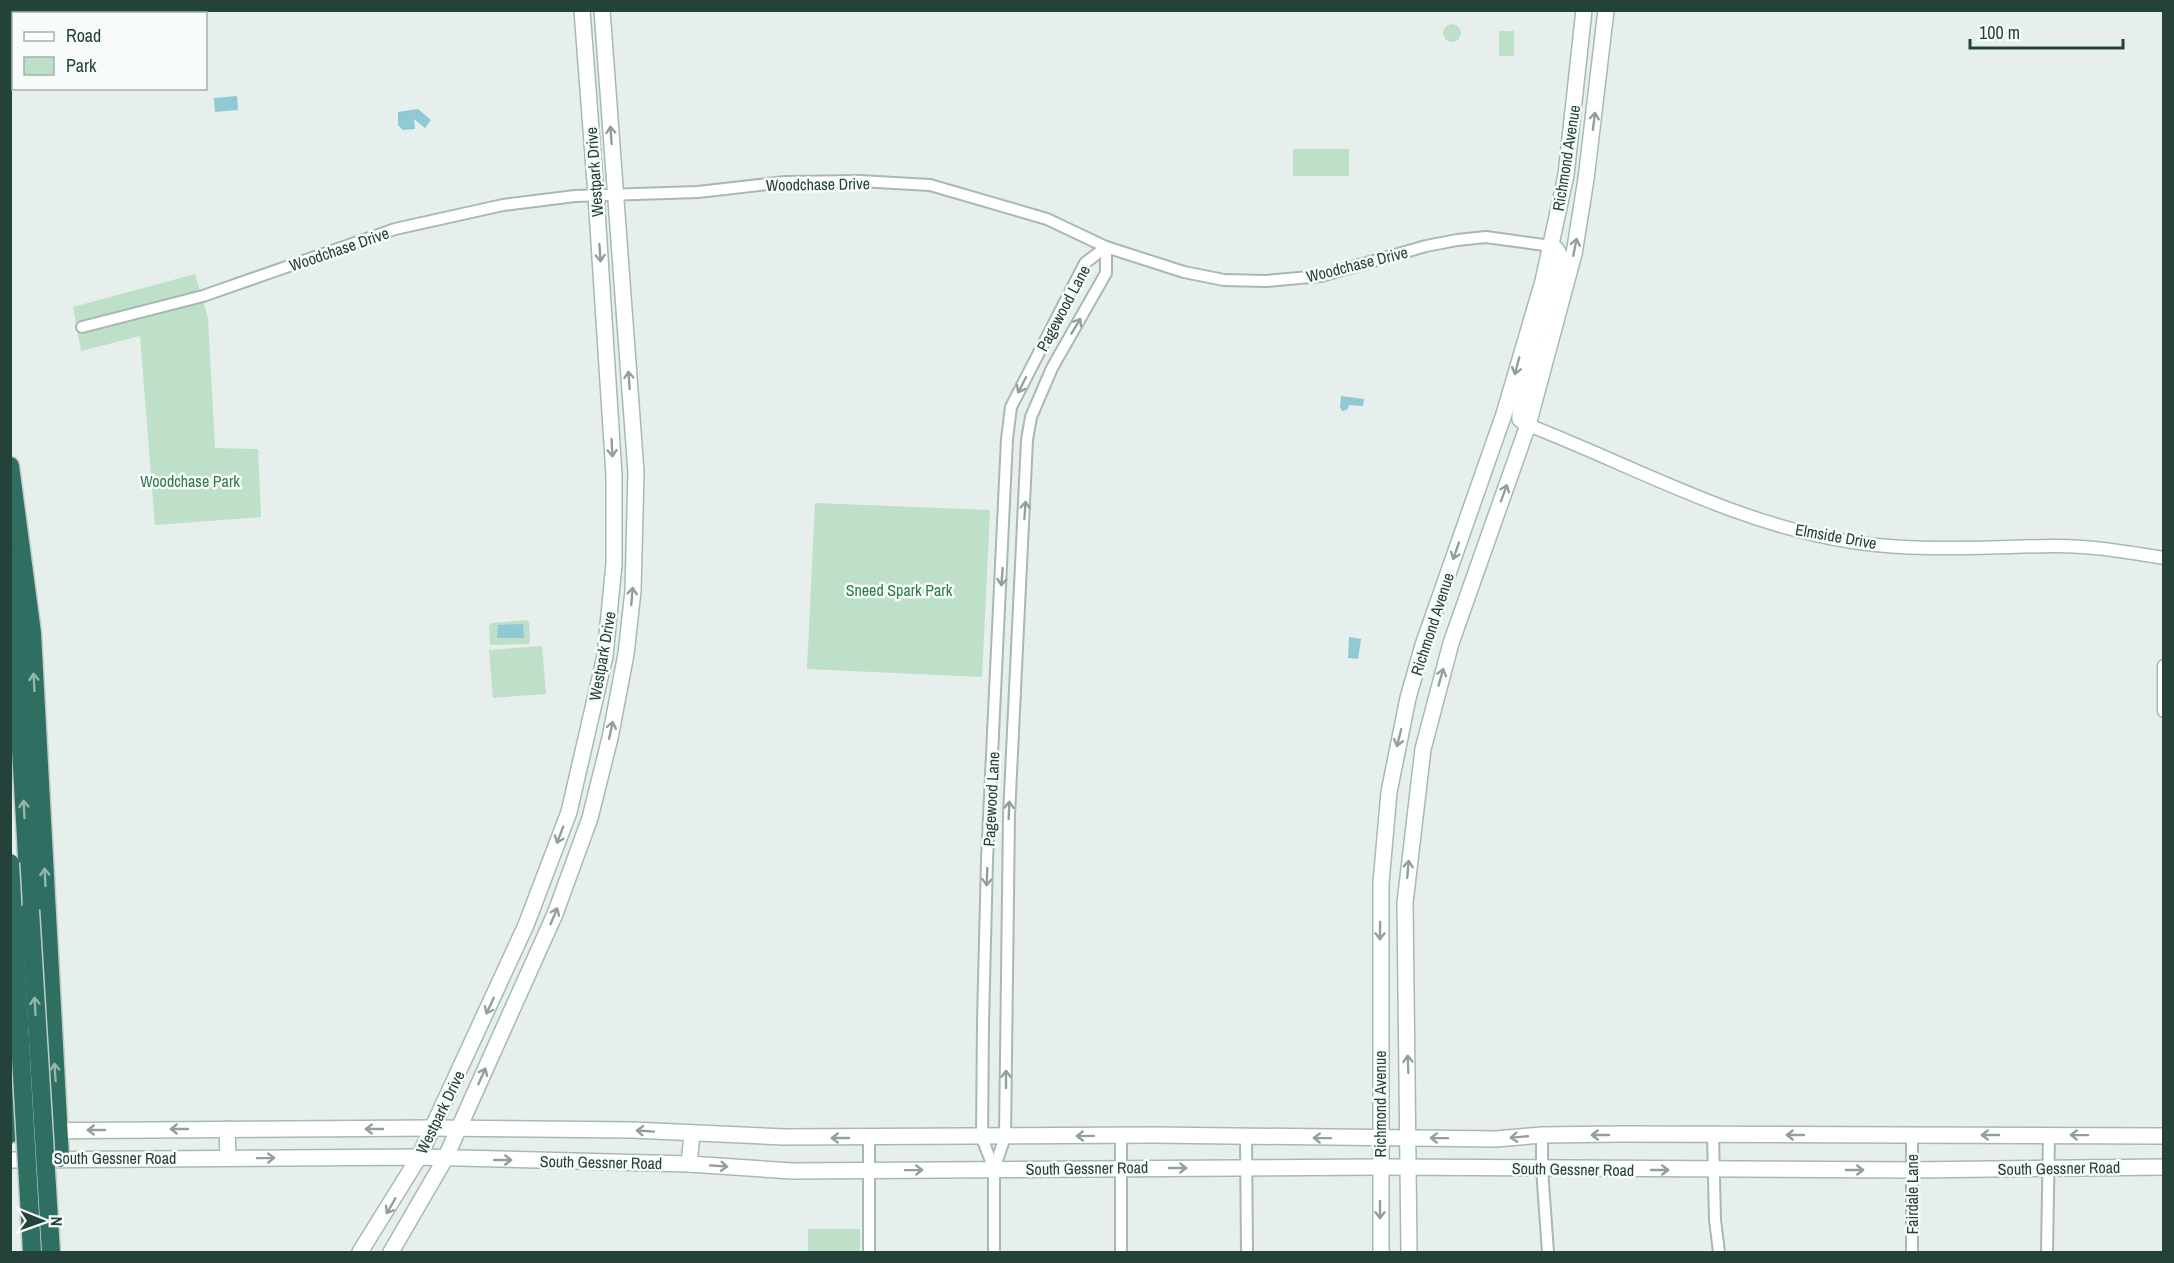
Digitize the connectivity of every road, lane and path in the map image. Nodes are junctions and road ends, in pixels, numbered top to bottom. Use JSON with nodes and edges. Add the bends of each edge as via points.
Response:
{"nodes":[{"id":1,"x":582,"y":10,"type":"edge"},
{"id":2,"x":602,"y":10,"type":"edge"},
{"id":3,"x":1584,"y":10,"type":"edge"},
{"id":4,"x":1606,"y":10,"type":"edge"},
{"id":5,"x":603,"y":32,"type":"junction"},
{"id":6,"x":584,"y":34,"type":"junction"},
{"id":7,"x":1580,"y":60,"type":"junction"},
{"id":8,"x":1602,"y":63,"type":"junction"},
{"id":9,"x":615,"y":194,"type":"junction"},
{"id":10,"x":596,"y":195,"type":"junction"},
{"id":11,"x":1551,"y":246,"type":"junction"},
{"id":12,"x":1106,"y":247,"type":"junction"},
{"id":13,"x":1534,"y":310,"type":"junction"},
{"id":14,"x":82,"y":327,"type":"dead end"},
{"id":15,"x":1551,"y":342,"type":"junction"},
{"id":16,"x":1528,"y":425,"type":"junction"},
{"id":17,"x":10,"y":466,"type":"edge"},
{"id":18,"x":10,"y":553,"type":"edge"},
{"id":19,"x":2163,"y":558,"type":"edge"},
{"id":20,"x":1445,"y":583,"type":"junction"},
{"id":21,"x":1469,"y":588,"type":"junction"},
{"id":22,"x":2163,"y":666,"type":"edge"},
{"id":23,"x":2163,"y":711,"type":"edge"},
{"id":24,"x":569,"y":812,"type":"junction"},
{"id":25,"x":590,"y":818,"type":"junction"},
{"id":26,"x":10,"y":863,"type":"edge"},
{"id":27,"x":1379,"y":955,"type":"junction"},
{"id":28,"x":511,"y":961,"type":"junction"},
{"id":29,"x":1405,"y":963,"type":"junction"},
{"id":30,"x":529,"y":969,"type":"junction"},
{"id":31,"x":10,"y":1075,"type":"edge"},
{"id":32,"x":433,"y":1128,"type":"junction"},
{"id":33,"x":227,"y":1129,"type":"junction"},
{"id":34,"x":458,"y":1129,"type":"junction"},
{"id":35,"x":59,"y":1130,"type":"junction"},
{"id":36,"x":11,"y":1132,"type":"edge"},
{"id":37,"x":692,"y":1134,"type":"junction"},
{"id":38,"x":1542,"y":1135,"type":"junction"},
{"id":39,"x":1713,"y":1135,"type":"junction"},
{"id":40,"x":2049,"y":1135,"type":"junction"},
{"id":41,"x":1121,"y":1136,"type":"junction"},
{"id":42,"x":1912,"y":1136,"type":"junction"},
{"id":43,"x":2163,"y":1136,"type":"edge"},
{"id":44,"x":1005,"y":1137,"type":"junction"},
{"id":45,"x":1246,"y":1137,"type":"junction"},
{"id":46,"x":869,"y":1138,"type":"junction"},
{"id":47,"x":982,"y":1138,"type":"junction"},
{"id":48,"x":1409,"y":1138,"type":"junction"},
{"id":49,"x":1381,"y":1139,"type":"junction"},
{"id":50,"x":419,"y":1157,"type":"junction"},
{"id":51,"x":60,"y":1158,"type":"junction"},
{"id":52,"x":228,"y":1158,"type":"junction"},
{"id":53,"x":10,"y":1160,"type":"edge"},
{"id":54,"x":444,"y":1160,"type":"junction"},
{"id":55,"x":690,"y":1164,"type":"junction"},
{"id":56,"x":1121,"y":1167,"type":"junction"},
{"id":57,"x":1380,"y":1167,"type":"junction"},
{"id":58,"x":1409,"y":1167,"type":"junction"},
{"id":59,"x":2163,"y":1167,"type":"edge"},
{"id":60,"x":1245,"y":1168,"type":"junction"},
{"id":61,"x":994,"y":1169,"type":"junction"},
{"id":62,"x":1542,"y":1169,"type":"junction"},
{"id":63,"x":2048,"y":1169,"type":"junction"},
{"id":64,"x":1713,"y":1170,"type":"junction"},
{"id":65,"x":1912,"y":1170,"type":"junction"},
{"id":66,"x":869,"y":1171,"type":"junction"},
{"id":67,"x":32,"y":1252,"type":"edge"},
{"id":68,"x":51,"y":1252,"type":"edge"},
{"id":69,"x":360,"y":1252,"type":"edge"},
{"id":70,"x":391,"y":1252,"type":"edge"},
{"id":71,"x":869,"y":1252,"type":"edge"},
{"id":72,"x":994,"y":1252,"type":"edge"},
{"id":73,"x":1121,"y":1252,"type":"edge"},
{"id":74,"x":1247,"y":1252,"type":"edge"},
{"id":75,"x":1381,"y":1252,"type":"edge"},
{"id":76,"x":1409,"y":1252,"type":"edge"},
{"id":77,"x":1548,"y":1252,"type":"edge"},
{"id":78,"x":1719,"y":1252,"type":"edge"},
{"id":79,"x":1912,"y":1252,"type":"edge"},
{"id":80,"x":2048,"y":1252,"type":"edge"}],
"edges":[{"from":1,"to":6,"type":"main road","name":"Westpark Drive"},
{"from":2,"to":5,"type":"main road","name":"Westpark Drive"},
{"from":3,"to":7,"type":"main road","name":"Richmond Avenue"},
{"from":4,"to":8,"type":"main road","name":"Richmond Avenue"},
{"from":5,"to":6,"type":"main road"},
{"from":9,"to":5,"type":"main road","name":"Westpark Drive","one_way":true},
{"from":6,"to":10,"type":"main road","name":"Westpark Drive"},
{"from":7,"to":8,"type":"main road"},
{"from":7,"to":11,"type":"main road","name":"Richmond Avenue","via":[[1566,175]]},
{"from":15,"to":8,"type":"main road","name":"Richmond Avenue","one_way":true,"via":[[1578,233]]},
{"from":9,"to":10,"type":"street","name":"Woodchase Drive"},
{"from":9,"to":12,"type":"street","name":"Woodchase Drive","via":[[698,192],[818,181],[930,185],[1047,219]]},
{"from":25,"to":9,"type":"main road","name":"Westpark Drive","one_way":true,"via":[[626,654],[636,525],[636,472]]},
{"from":10,"to":14,"type":"street","name":"Woodchase Drive","via":[[503,205],[411,225],[203,296]]},
{"from":10,"to":24,"type":"main road","name":"Westpark Drive","one_way":true,"via":[[614,475],[614,564],[605,656]]},
{"from":11,"to":12,"type":"street","name":"Woodchase Drive","via":[[1486,237],[1457,240],[1321,276],[1266,281],[1224,280],[1184,272]]},
{"from":11,"to":13,"type":"main road","name":"Richmond Avenue"},
{"from":11,"to":15,"type":"main road","via":[[1560,256],[1549,310]]},
{"from":44,"to":12,"type":"street","name":"Pagewood Lane","one_way":true,"via":[[1009,815],[1028,440],[1031,417],[1052,368],[1106,273]]},
{"from":12,"to":47,"type":"street","name":"Pagewood Lane","one_way":true,"via":[[1085,262],[1011,406],[987,871]]},
{"from":13,"to":16,"type":"main road","via":[[1539,326],[1520,412],[1520,418]]},
{"from":13,"to":20,"type":"main road","name":"Richmond Avenue","one_way":true,"via":[[1501,422]]},
{"from":15,"to":16,"type":"main road","name":"Richmond Avenue"},
{"from":16,"to":19,"type":"street","name":"Elmside Drive","via":[[1691,494],[1828,538],[1968,549],[2052,546]]},
{"from":21,"to":16,"type":"main road","name":"Richmond Avenue","one_way":true},
{"from":35,"to":17,"type":"highway","one_way":true,"via":[[32,633]]},
{"from":68,"to":18,"type":"highway","one_way":true,"bridge":true},
{"from":20,"to":21,"type":"main road"},
{"from":20,"to":27,"type":"main road","name":"Richmond Avenue","one_way":true,"via":[[1423,645],[1395,753],[1384,834]]},
{"from":29,"to":21,"type":"main road","name":"Richmond Avenue","one_way":true,"via":[[1405,903],[1423,749]]},
{"from":22,"to":23,"type":"street"},
{"from":24,"to":25,"type":"main road"},
{"from":24,"to":28,"type":"main road","name":"Westpark Drive","one_way":true},
{"from":30,"to":25,"type":"main road","name":"Westpark Drive","one_way":true,"via":[[555,914]]},
{"from":26,"to":67,"type":"highway","bridge":true},
{"from":27,"to":29,"type":"main road"},
{"from":27,"to":49,"type":"main road","name":"Richmond Avenue"},
{"from":28,"to":30,"type":"main road"},
{"from":28,"to":32,"type":"main road","name":"Westpark Drive","one_way":true},
{"from":48,"to":29,"type":"main road","name":"Richmond Avenue","one_way":true},
{"from":34,"to":30,"type":"main road","name":"Westpark Drive","one_way":true},
{"from":31,"to":36,"type":"highway"},
{"from":32,"to":33,"type":"main road","name":"South Gessner Road","one_way":true},
{"from":32,"to":34,"type":"main road","name":"South Gessner Road"},
{"from":32,"to":50,"type":"main road","name":"Westpark Drive"},
{"from":33,"to":35,"type":"main road","name":"South Gessner Road","one_way":true},
{"from":33,"to":52,"type":"main road"},
{"from":37,"to":34,"type":"main road","name":"South Gessner Road","one_way":true},
{"from":34,"to":54,"type":"main road","name":"Westpark Drive"},
{"from":35,"to":36,"type":"main road","name":"South Gessner Road"},
{"from":35,"to":51,"type":"highway"},
{"from":46,"to":37,"type":"main road","name":"South Gessner Road","one_way":true},
{"from":37,"to":55,"type":"main road"},
{"from":39,"to":38,"type":"main road","name":"South Gessner Road","one_way":true},
{"from":38,"to":48,"type":"main road","name":"South Gessner Road","one_way":true},
{"from":38,"to":62,"type":"street"},
{"from":42,"to":39,"type":"main road","name":"South Gessner Road","one_way":true},
{"from":39,"to":64,"type":"street"},
{"from":40,"to":42,"type":"main road","name":"South Gessner Road","one_way":true},
{"from":43,"to":40,"type":"main road","name":"South Gessner Road","one_way":true},
{"from":40,"to":63,"type":"street"},
{"from":41,"to":44,"type":"main road","name":"South Gessner Road","one_way":true},
{"from":41,"to":45,"type":"main road","name":"South Gessner Road"},
{"from":41,"to":56,"type":"street"},
{"from":42,"to":65,"type":"street","name":"Fairdale Lane"},
{"from":44,"to":47,"type":"main road","name":"South Gessner Road"},
{"from":44,"to":61,"type":"street","name":"Pagewood Lane"},
{"from":49,"to":45,"type":"main road","name":"South Gessner Road","one_way":true},
{"from":45,"to":60,"type":"street"},
{"from":46,"to":47,"type":"main road","name":"South Gessner Road"},
{"from":46,"to":66,"type":"street"},
{"from":47,"to":61,"type":"street","name":"Pagewood Lane"},
{"from":48,"to":49,"type":"main road","name":"South Gessner Road"},
{"from":48,"to":58,"type":"main road","name":"Richmond Avenue"},
{"from":49,"to":57,"type":"main road","name":"Richmond Avenue"},
{"from":52,"to":50,"type":"main road","name":"South Gessner Road","one_way":true},
{"from":50,"to":54,"type":"main road","name":"South Gessner Road"},
{"from":50,"to":69,"type":"main road","name":"Westpark Drive","one_way":true},
{"from":51,"to":52,"type":"main road","name":"South Gessner Road"},
{"from":51,"to":53,"type":"main road","name":"South Gessner Road"},
{"from":54,"to":55,"type":"main road","name":"South Gessner Road","one_way":true},
{"from":54,"to":70,"type":"main road","name":"Westpark Drive"},
{"from":55,"to":66,"type":"main road","name":"South Gessner Road","one_way":true,"via":[[792,1171]]},
{"from":56,"to":60,"type":"main road","name":"South Gessner Road","one_way":true},
{"from":56,"to":61,"type":"main road","name":"South Gessner Road"},
{"from":56,"to":73,"type":"street"},
{"from":57,"to":58,"type":"main road","name":"South Gessner Road"},
{"from":57,"to":60,"type":"main road","name":"South Gessner Road"},
{"from":57,"to":75,"type":"main road","name":"Richmond Avenue","one_way":true},
{"from":58,"to":62,"type":"main road","name":"South Gessner Road"},
{"from":58,"to":76,"type":"main road","name":"Richmond Avenue"},
{"from":59,"to":63,"type":"main road","name":"South Gessner Road"},
{"from":60,"to":74,"type":"street"},
{"from":66,"to":61,"type":"main road","name":"South Gessner Road","one_way":true},
{"from":61,"to":72,"type":"street","name":"Pagewood Lane"},
{"from":62,"to":64,"type":"main road","name":"South Gessner Road","one_way":true},
{"from":62,"to":77,"type":"street"},
{"from":63,"to":65,"type":"main road","name":"South Gessner Road"},
{"from":63,"to":80,"type":"street"},
{"from":64,"to":65,"type":"main road","name":"South Gessner Road","one_way":true},
{"from":64,"to":78,"type":"street"},
{"from":65,"to":79,"type":"street","name":"Fairdale Lane"},
{"from":66,"to":71,"type":"street"}]}
